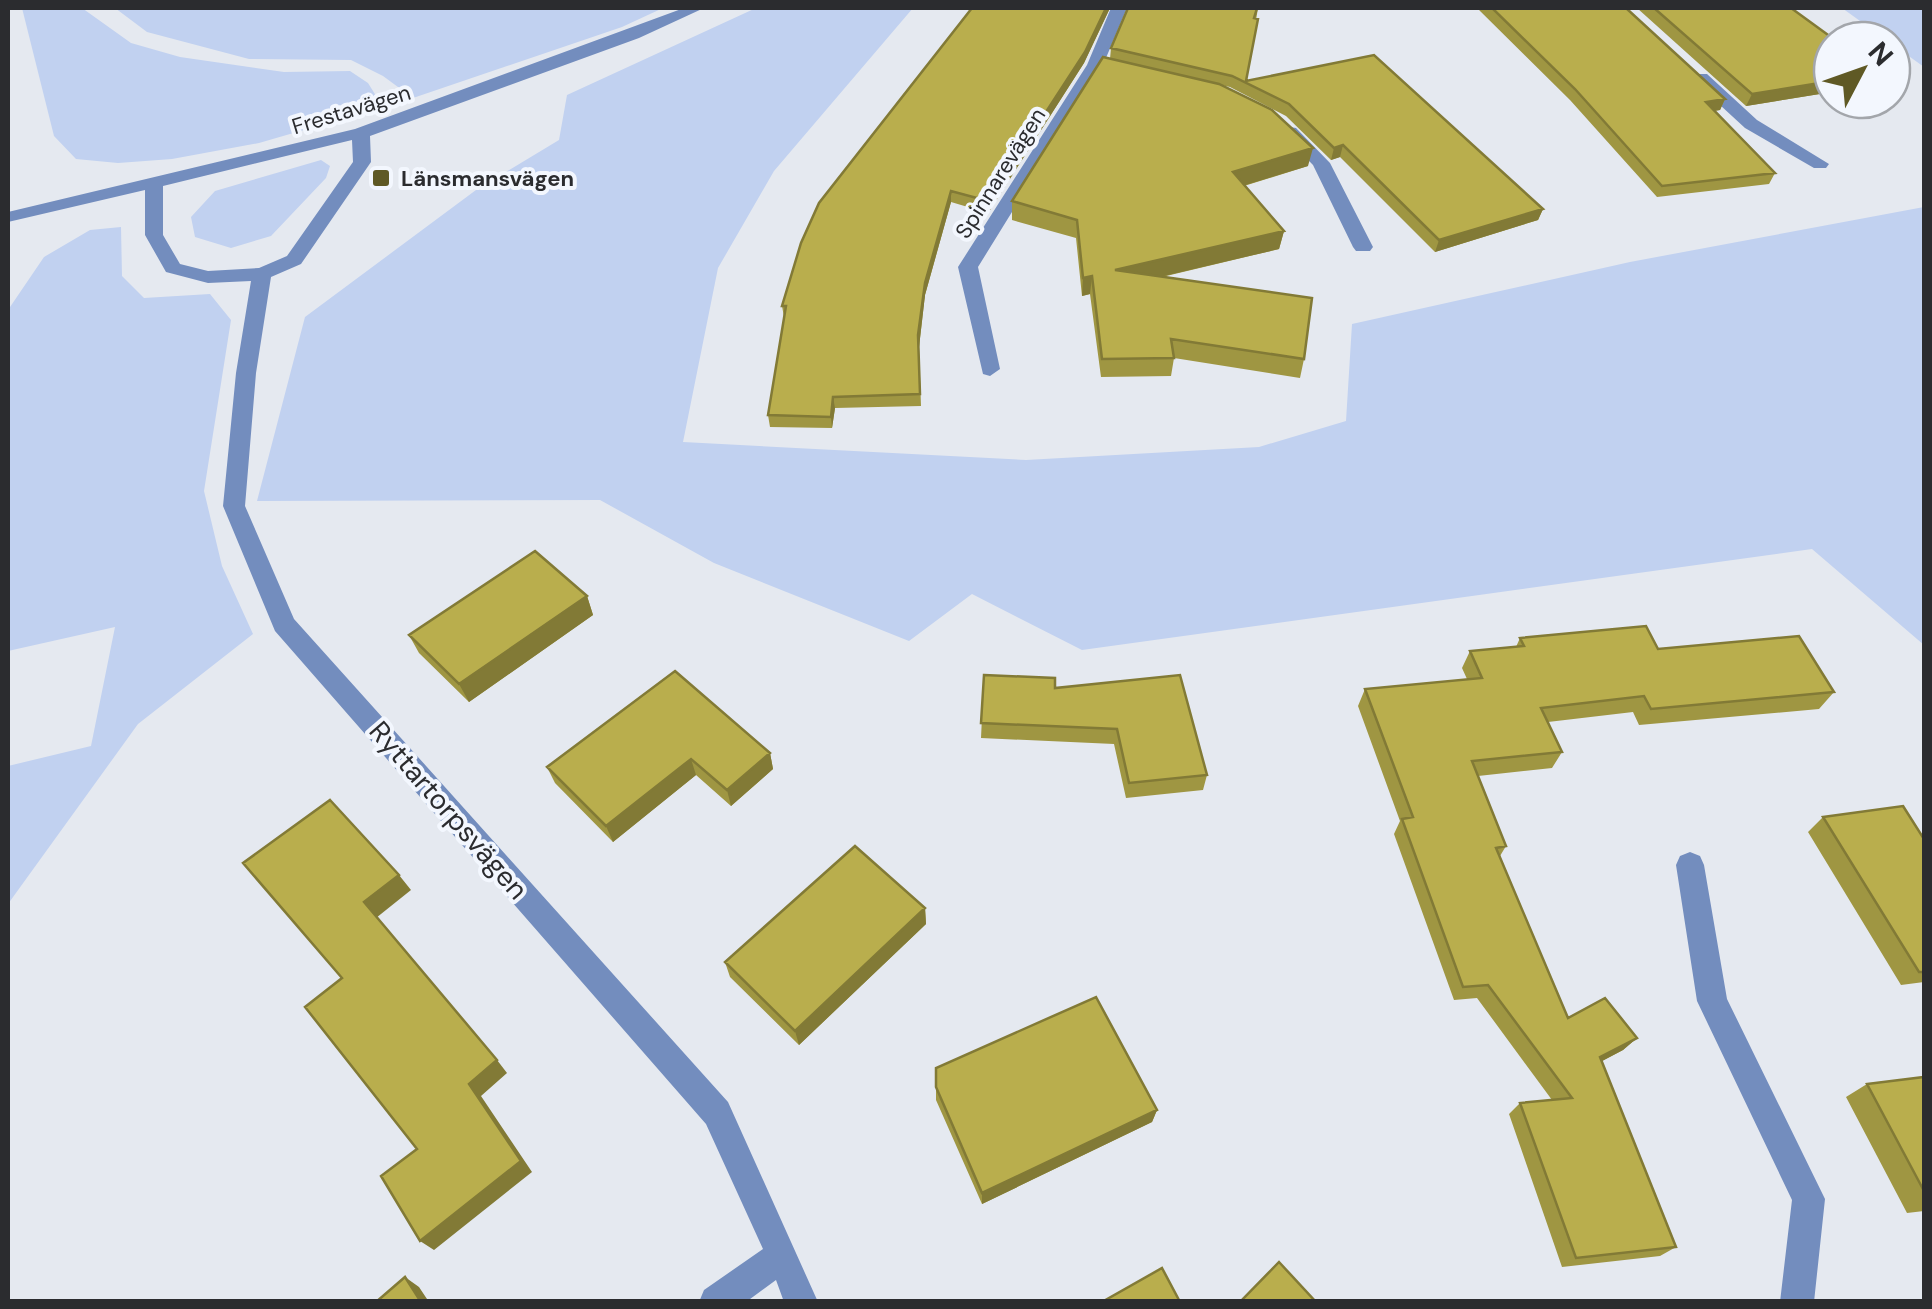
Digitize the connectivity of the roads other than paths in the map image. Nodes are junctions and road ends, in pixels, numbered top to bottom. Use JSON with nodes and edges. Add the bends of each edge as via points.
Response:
{"nodes":[{"id":1,"x":696,"y":8,"type":"edge"},
{"id":2,"x":1119,"y":8,"type":"edge"},
{"id":3,"x":1684,"y":63,"type":"edge"},
{"id":4,"x":1272,"y":116,"type":"edge"},
{"id":5,"x":360,"y":133,"type":"junction"},
{"id":6,"x":1820,"y":164,"type":"dead end"},
{"id":7,"x":154,"y":185,"type":"junction"},
{"id":8,"x":8,"y":217,"type":"edge"},
{"id":9,"x":1363,"y":246,"type":"dead end"},
{"id":10,"x":262,"y":274,"type":"junction"},
{"id":11,"x":990,"y":369,"type":"dead end"},
{"id":12,"x":1690,"y":866,"type":"dead end"},
{"id":13,"x":783,"y":1254,"type":"junction"},
{"id":14,"x":716,"y":1302,"type":"edge"},
{"id":15,"x":800,"y":1302,"type":"edge"},
{"id":16,"x":1797,"y":1302,"type":"edge"}],
"edges":[{"from":1,"to":5,"type":"street","name":"Frestavägen"},
{"from":2,"to":11,"type":"street","name":"Spinnarevägen","via":[[1104,67],[968,267]]},
{"from":3,"to":6,"type":"street","via":[[1752,124]]},
{"from":4,"to":9,"type":"street","via":[[1321,163]]},
{"from":5,"to":7,"type":"street","name":"Frestavägen"},
{"from":5,"to":10,"type":"street","via":[[362,162],[294,260]]},
{"from":7,"to":8,"type":"street","name":"Frestavägen"},
{"from":7,"to":10,"type":"street","via":[[154,234],[173,268],[208,277]]},
{"from":10,"to":13,"type":"street","name":"Ryttartorpsvägen","via":[[234,506],[284,624],[716,1114]]},
{"from":12,"to":16,"type":"street","via":[[1712,1001],[1810,1199]]},
{"from":13,"to":14,"type":"street"},
{"from":13,"to":15,"type":"street","name":"Ryttartorpsvägen"}]}
